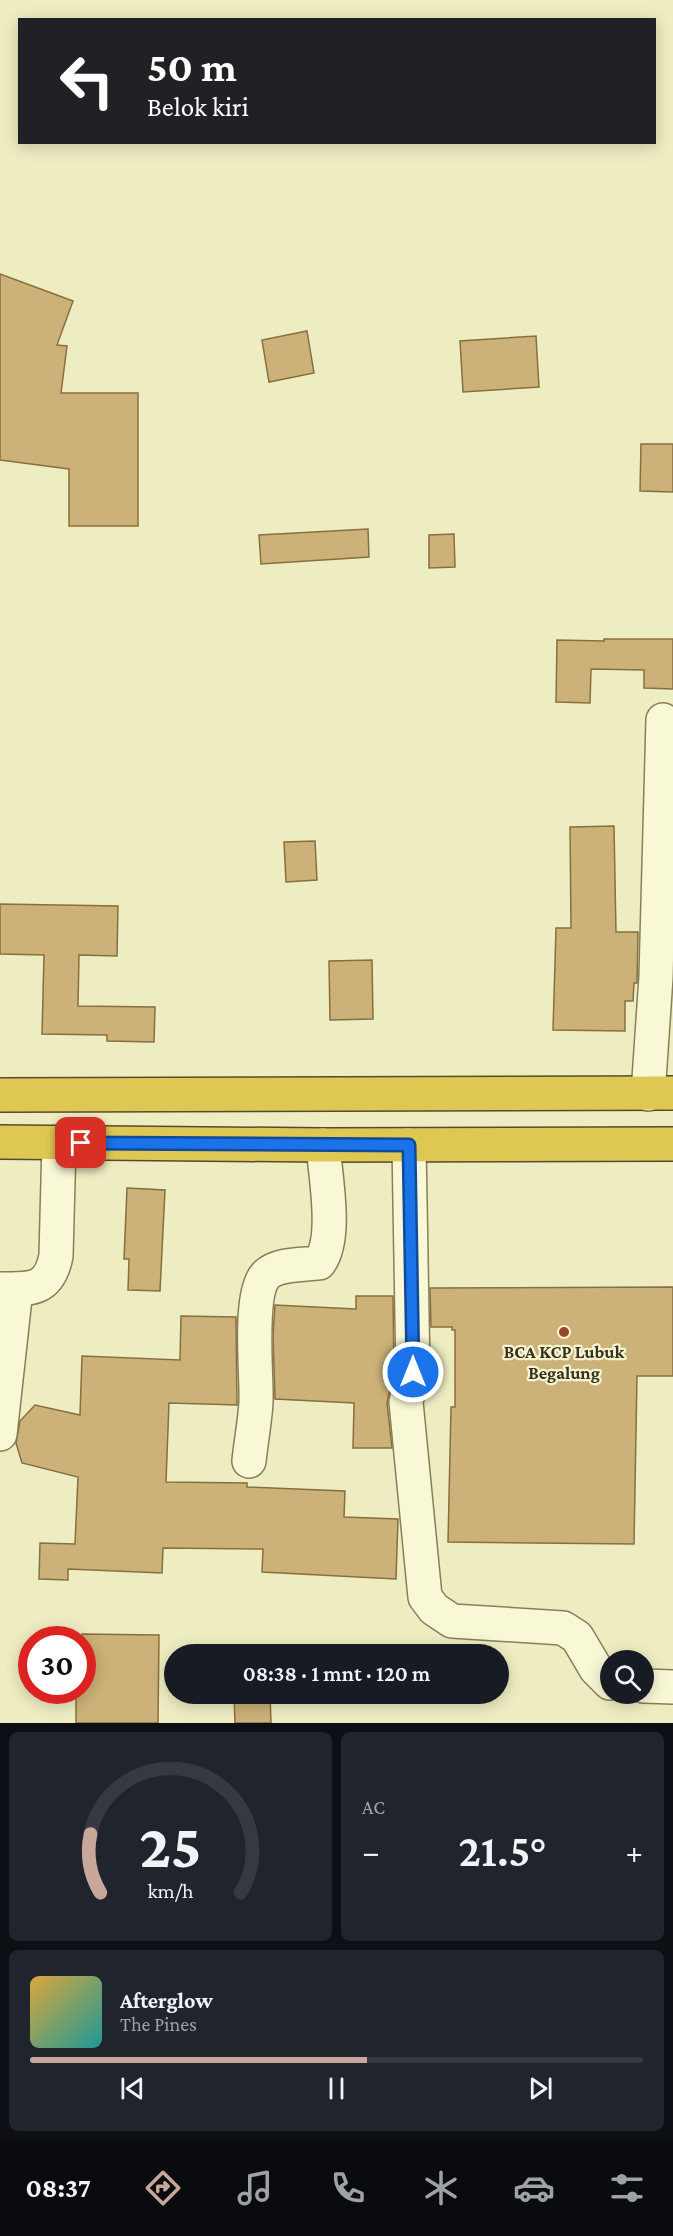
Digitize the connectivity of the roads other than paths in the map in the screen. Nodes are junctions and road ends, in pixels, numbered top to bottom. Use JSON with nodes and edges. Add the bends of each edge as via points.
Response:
{"nodes":[{"id":1,"x":663,"y":720,"type":"dead end"},
{"id":2,"x":661,"y":1094,"type":"edge"},
{"id":3,"x":0,"y":1095,"type":"edge"},
{"id":4,"x":0,"y":1142,"type":"edge"},
{"id":5,"x":59,"y":1142,"type":"junction"},
{"id":6,"x":673,"y":1144,"type":"edge"},
{"id":7,"x":323,"y":1145,"type":"junction"},
{"id":8,"x":409,"y":1145,"type":"junction"},
{"id":9,"x":8,"y":1289,"type":"edge"},
{"id":10,"x":0,"y":1434,"type":"edge"},
{"id":11,"x":249,"y":1461,"type":"dead end"},
{"id":12,"x":600,"y":1672,"type":"edge"},
{"id":13,"x":654,"y":1686,"type":"edge"},
{"id":14,"x":673,"y":1687,"type":"edge"}],
"edges":[{"from":1,"to":2,"type":"street","via":[[656,977]]},
{"from":2,"to":3,"type":"highway"},
{"from":4,"to":5,"type":"highway"},
{"from":5,"to":7,"type":"highway"},
{"from":5,"to":9,"type":"street","via":[[53,1270],[38,1286]]},
{"from":6,"to":8,"type":"highway"},
{"from":7,"to":8,"type":"highway"},
{"from":7,"to":11,"type":"street","via":[[330,1229],[326,1254],[319,1263],[274,1268],[260,1285],[256,1302],[256,1402]]},
{"from":8,"to":12,"type":"street","via":[[413,1372],[406,1402],[425,1597],[452,1621],[563,1628],[577,1637]]},
{"from":9,"to":10,"type":"street"},
{"from":13,"to":14,"type":"street"}]}
